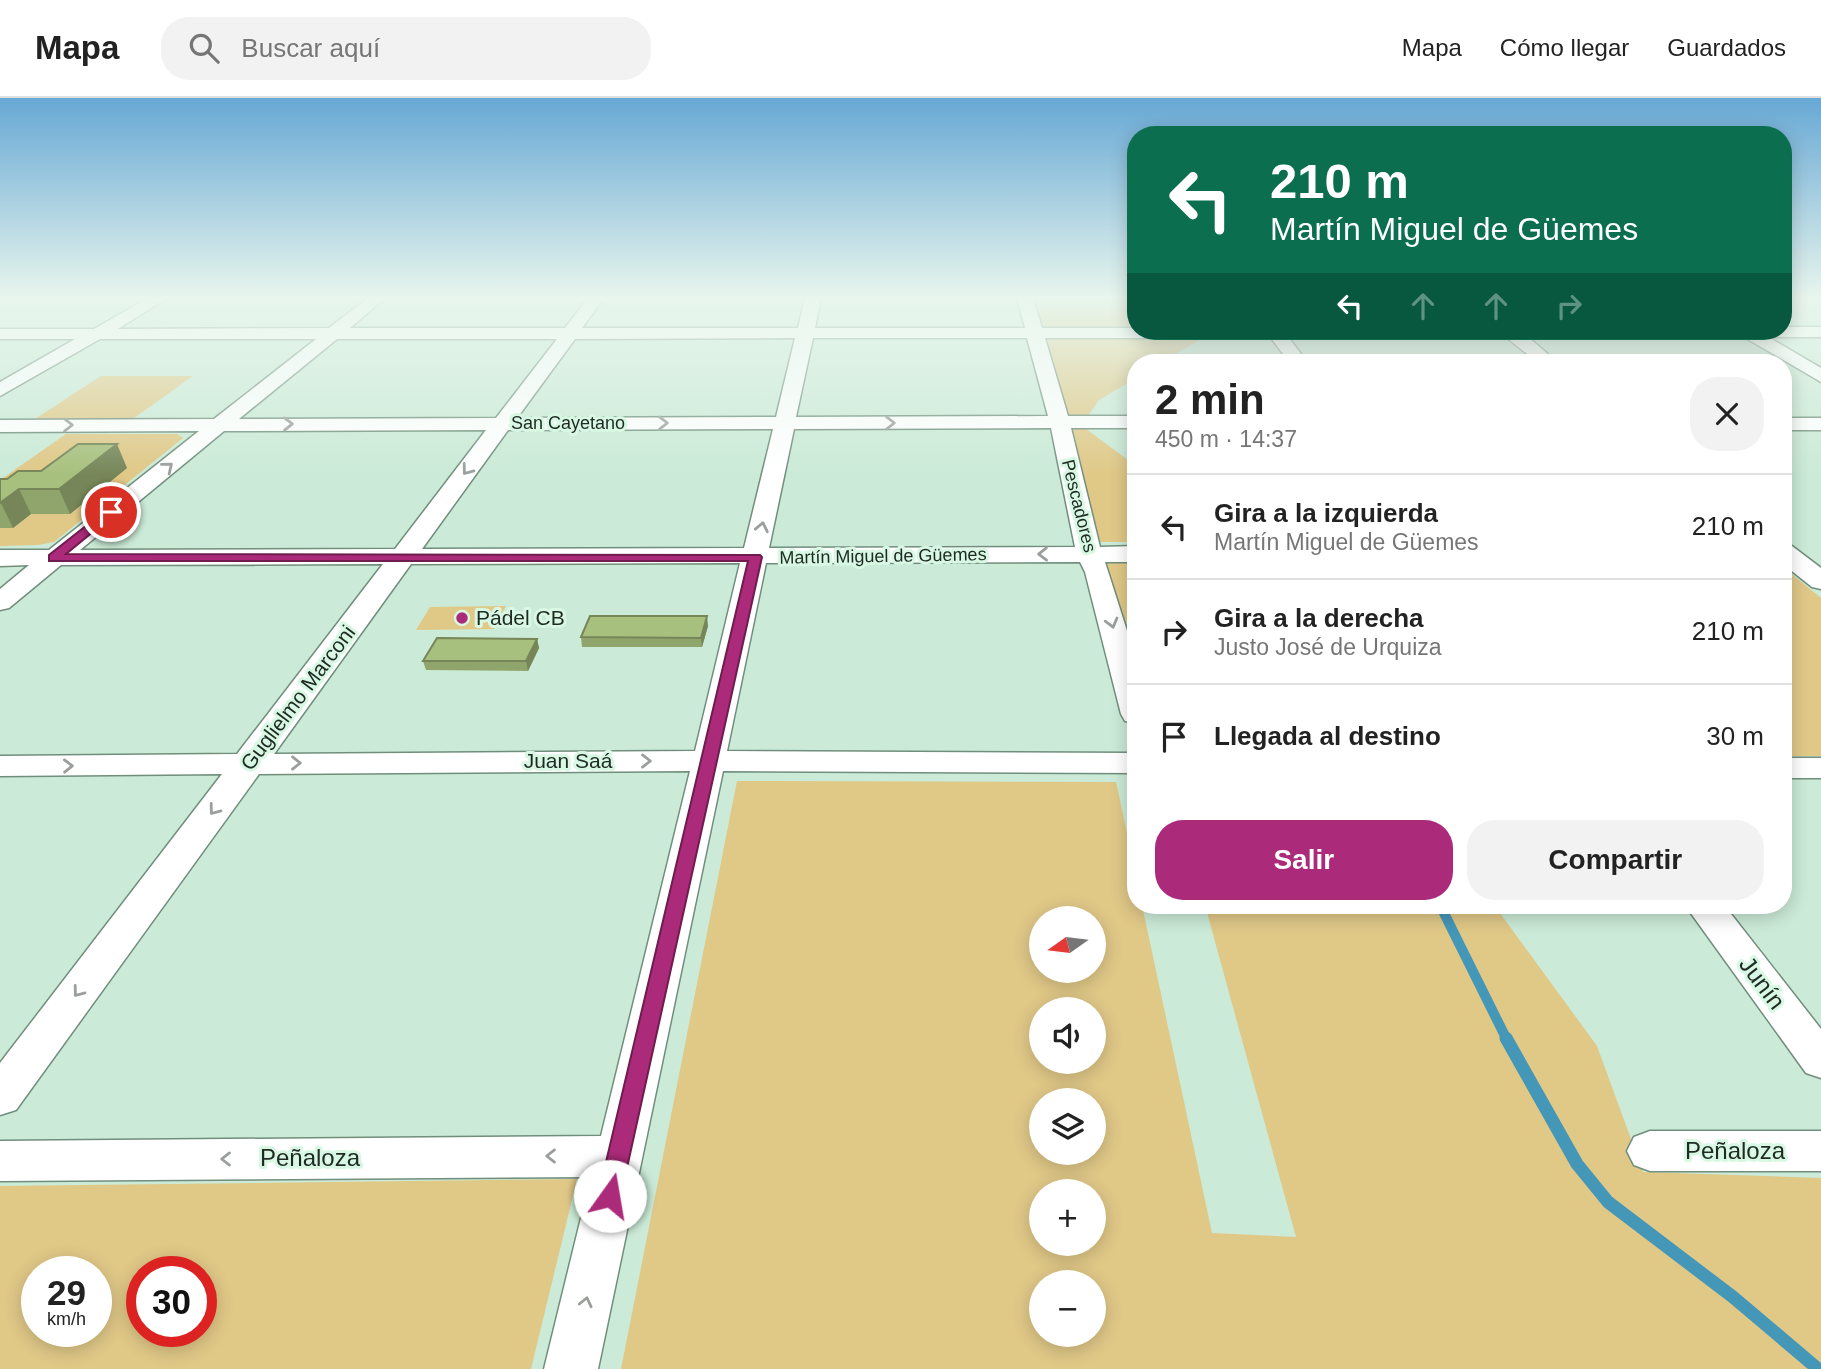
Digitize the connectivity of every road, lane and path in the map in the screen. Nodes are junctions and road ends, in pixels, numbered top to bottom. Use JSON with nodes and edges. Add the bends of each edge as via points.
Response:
{"nodes":[{"id":1,"x":56,"y":357,"type":"edge"},
{"id":2,"x":303,"y":357,"type":"edge"},
{"id":3,"x":552,"y":357,"type":"edge"},
{"id":4,"x":799,"y":357,"type":"edge"},
{"id":5,"x":1040,"y":357,"type":"edge"},
{"id":6,"x":1792,"y":359,"type":"edge"},
{"id":7,"x":1821,"y":376,"type":"edge"},
{"id":8,"x":0,"y":390,"type":"edge"},
{"id":9,"x":503,"y":422,"type":"junction"},
{"id":10,"x":1059,"y":422,"type":"junction"},
{"id":11,"x":1127,"y":422,"type":"edge"},
{"id":12,"x":783,"y":424,"type":"junction"},
{"id":13,"x":1792,"y":424,"type":"edge"},
{"id":14,"x":1821,"y":424,"type":"edge"},
{"id":15,"x":220,"y":425,"type":"junction"},
{"id":16,"x":0,"y":426,"type":"edge"},
{"id":17,"x":1089,"y":554,"type":"junction"},
{"id":18,"x":1127,"y":554,"type":"edge"},
{"id":19,"x":1792,"y":555,"type":"edge"},
{"id":20,"x":1821,"y":556,"type":"edge"},
{"id":21,"x":755,"y":557,"type":"junction"},
{"id":22,"x":0,"y":558,"type":"edge"},
{"id":23,"x":53,"y":558,"type":"junction"},
{"id":24,"x":402,"y":558,"type":"junction"},
{"id":25,"x":1792,"y":559,"type":"edge"},
{"id":26,"x":1821,"y":581,"type":"edge"},
{"id":27,"x":0,"y":602,"type":"edge"},
{"id":28,"x":1127,"y":680,"type":"edge"},
{"id":29,"x":709,"y":761,"type":"junction"},
{"id":30,"x":249,"y":763,"type":"junction"},
{"id":31,"x":1127,"y":763,"type":"edge"},
{"id":32,"x":0,"y":766,"type":"edge"},
{"id":33,"x":1792,"y":768,"type":"edge"},
{"id":34,"x":1821,"y":768,"type":"edge"},
{"id":35,"x":1711,"y":914,"type":"edge"},
{"id":36,"x":1821,"y":1061,"type":"edge"},
{"id":37,"x":0,"y":1097,"type":"edge"},
{"id":38,"x":1650,"y":1151,"type":"dead end"},
{"id":39,"x":1821,"y":1151,"type":"edge"},
{"id":40,"x":619,"y":1156,"type":"junction"},
{"id":41,"x":0,"y":1161,"type":"edge"},
{"id":42,"x":571,"y":1369,"type":"edge"}],
"edges":[{"from":1,"to":8,"type":"street"},
{"from":2,"to":15,"type":"street"},
{"from":3,"to":9,"type":"street","name":"Guglielmo Marconi"},
{"from":4,"to":12,"type":"street"},
{"from":5,"to":10,"type":"street","name":"Pescadores"},
{"from":6,"to":7,"type":"street"},
{"from":9,"to":12,"type":"street","name":"San Cayetano","one_way":true},
{"from":15,"to":9,"type":"street","name":"San Cayetano","one_way":true},
{"from":9,"to":24,"type":"street","name":"Guglielmo Marconi","one_way":true},
{"from":10,"to":11,"type":"street","name":"San Cayetano"},
{"from":12,"to":10,"type":"street","name":"San Cayetano","one_way":true},
{"from":10,"to":17,"type":"street","name":"Pescadores"},
{"from":21,"to":12,"type":"street","one_way":true},
{"from":13,"to":14,"type":"street"},
{"from":16,"to":15,"type":"street","name":"San Cayetano","one_way":true},
{"from":23,"to":15,"type":"street","one_way":true},
{"from":17,"to":18,"type":"street","name":"Martín Miguel de Güemes"},
{"from":17,"to":21,"type":"street","name":"Martín Miguel de Güemes","one_way":true},
{"from":17,"to":28,"type":"street","name":"Pescadores","one_way":true},
{"from":19,"to":20,"type":"street"},
{"from":21,"to":24,"type":"street","name":"Martín Miguel de Güemes"},
{"from":21,"to":29,"type":"street"},
{"from":22,"to":23,"type":"street","name":"Martín Miguel de Güemes"},
{"from":23,"to":24,"type":"street","name":"Martín Miguel de Güemes"},
{"from":23,"to":27,"type":"street"},
{"from":24,"to":30,"type":"street","name":"Guglielmo Marconi"},
{"from":25,"to":26,"type":"street"},
{"from":30,"to":29,"type":"street","name":"Juan Saá","one_way":true},
{"from":29,"to":31,"type":"street","name":"Juan Saá"},
{"from":29,"to":40,"type":"street"},
{"from":32,"to":30,"type":"street","name":"Juan Saá","one_way":true},
{"from":30,"to":37,"type":"street","name":"Guglielmo Marconi","one_way":true},
{"from":33,"to":34,"type":"street"},
{"from":35,"to":36,"type":"street","name":"Junín"},
{"from":38,"to":39,"type":"street","name":"Peñaloza"},
{"from":40,"to":41,"type":"street","name":"Peñaloza","one_way":true},
{"from":42,"to":40,"type":"street","one_way":true}]}
